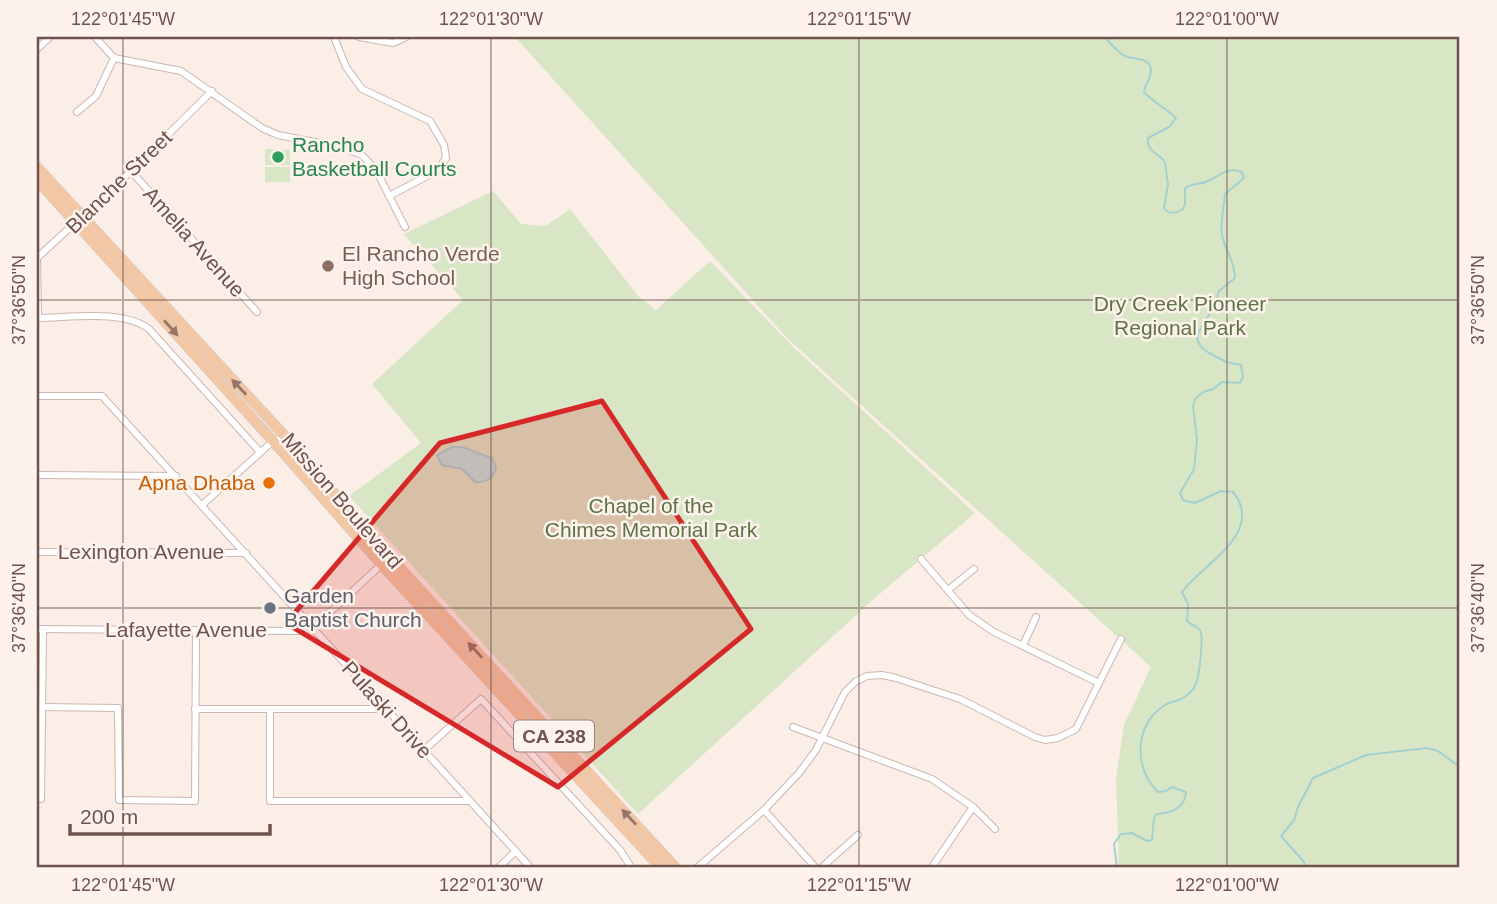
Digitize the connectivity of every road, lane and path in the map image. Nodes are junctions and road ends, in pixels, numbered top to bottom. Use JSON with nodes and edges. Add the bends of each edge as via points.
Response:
{"nodes":[{"id":1,"x":50,"y":37,"type":"edge"},
{"id":2,"x":95,"y":37,"type":"edge"},
{"id":3,"x":334,"y":37,"type":"edge"},
{"id":4,"x":359,"y":37,"type":"edge"},
{"id":5,"x":406,"y":37,"type":"edge"},
{"id":6,"x":37,"y":49,"type":"edge"},
{"id":7,"x":114,"y":58,"type":"junction"},
{"id":8,"x":212,"y":91,"type":"junction"},
{"id":9,"x":77,"y":112,"type":"dead end"},
{"id":10,"x":37,"y":167,"type":"edge"},
{"id":11,"x":131,"y":171,"type":"junction"},
{"id":12,"x":37,"y":180,"type":"edge"},
{"id":13,"x":389,"y":196,"type":"junction"},
{"id":14,"x":79,"y":220,"type":"junction"},
{"id":15,"x":405,"y":227,"type":"dead end"},
{"id":16,"x":37,"y":258,"type":"edge"},
{"id":17,"x":257,"y":312,"type":"dead end"},
{"id":18,"x":37,"y":318,"type":"edge"},
{"id":19,"x":37,"y":396,"type":"edge"},
{"id":20,"x":286,"y":437,"type":"junction"},
{"id":21,"x":273,"y":441,"type":"junction"},
{"id":22,"x":260,"y":452,"type":"junction"},
{"id":23,"x":37,"y":475,"type":"edge"},
{"id":24,"x":176,"y":476,"type":"junction"},
{"id":25,"x":202,"y":505,"type":"junction"},
{"id":26,"x":37,"y":552,"type":"edge"},
{"id":27,"x":246,"y":553,"type":"junction"},
{"id":28,"x":388,"y":555,"type":"junction"},
{"id":29,"x":922,"y":559,"type":"dead end"},
{"id":30,"x":382,"y":565,"type":"junction"},
{"id":31,"x":974,"y":569,"type":"dead end"},
{"id":32,"x":948,"y":590,"type":"junction"},
{"id":33,"x":1036,"y":617,"type":"dead end"},
{"id":34,"x":313,"y":628,"type":"junction"},
{"id":35,"x":40,"y":629,"type":"edge"},
{"id":36,"x":196,"y":630,"type":"junction"},
{"id":37,"x":1121,"y":639,"type":"dead end"},
{"id":38,"x":1023,"y":645,"type":"junction"},
{"id":39,"x":1100,"y":682,"type":"junction"},
{"id":40,"x":42,"y":707,"type":"junction"},
{"id":41,"x":195,"y":709,"type":"junction"},
{"id":42,"x":270,"y":709,"type":"junction"},
{"id":43,"x":386,"y":709,"type":"junction"},
{"id":44,"x":793,"y":727,"type":"dead end"},
{"id":45,"x":821,"y":740,"type":"junction"},
{"id":46,"x":423,"y":751,"type":"junction"},
{"id":47,"x":39,"y":799,"type":"edge"},
{"id":48,"x":468,"y":801,"type":"junction"},
{"id":49,"x":973,"y":807,"type":"junction"},
{"id":50,"x":764,"y":810,"type":"junction"},
{"id":51,"x":995,"y":829,"type":"dead end"},
{"id":52,"x":858,"y":835,"type":"dead end"},
{"id":53,"x":515,"y":852,"type":"junction"},
{"id":54,"x":499,"y":867,"type":"edge"},
{"id":55,"x":530,"y":867,"type":"edge"},
{"id":56,"x":631,"y":867,"type":"edge"},
{"id":57,"x":660,"y":867,"type":"edge"},
{"id":58,"x":675,"y":867,"type":"edge"},
{"id":59,"x":698,"y":867,"type":"edge"},
{"id":60,"x":815,"y":867,"type":"edge"},
{"id":61,"x":822,"y":867,"type":"edge"},
{"id":62,"x":932,"y":867,"type":"edge"}],
"edges":[{"from":1,"to":6,"type":"street"},
{"from":2,"to":7,"type":"street"},
{"from":3,"to":13,"type":"street","via":[[346,67],[362,89],[430,121],[444,145],[446,158],[437,171]]},
{"from":4,"to":5,"type":"street","via":[[393,43]]},
{"from":7,"to":8,"type":"street","via":[[181,71]]},
{"from":7,"to":9,"type":"street","via":[[96,96]]},
{"from":8,"to":11,"type":"street","name":"Blanche Street"},
{"from":8,"to":13,"type":"street","via":[[278,135],[362,155]]},
{"from":10,"to":14,"type":"main road","name":"Mission Boulevard","number":"CA 238"},
{"from":11,"to":14,"type":"street","name":"Blanche Street"},
{"from":11,"to":17,"type":"street","name":"Amelia Avenue"},
{"from":12,"to":14,"type":"main road","name":"Mission Boulevard","number":"CA 238"},
{"from":13,"to":15,"type":"street"},
{"from":14,"to":16,"type":"street","name":"Blanche Street"},
{"from":20,"to":14,"type":"main road","name":"Mission Boulevard","number":"CA 238","one_way":true},
{"from":14,"to":21,"type":"main road","name":"Mission Boulevard","number":"CA 238","one_way":true},
{"from":16,"to":18,"type":"street","name":"Blanche Street"},
{"from":18,"to":22,"type":"street","via":[[122,318],[141,324]]},
{"from":19,"to":24,"type":"street","name":"Pulaski Drive","via":[[103,397]]},
{"from":20,"to":21,"type":"street"},
{"from":20,"to":28,"type":"main road","name":"Mission Boulevard","number":"CA 238"},
{"from":21,"to":22,"type":"street"},
{"from":21,"to":30,"type":"main road","name":"Mission Boulevard","number":"CA 238"},
{"from":22,"to":25,"type":"street"},
{"from":23,"to":24,"type":"street"},
{"from":24,"to":25,"type":"street","name":"Pulaski Drive"},
{"from":25,"to":27,"type":"street","name":"Pulaski Drive"},
{"from":26,"to":27,"type":"street","name":"Lexington Avenue"},
{"from":27,"to":34,"type":"street","name":"Pulaski Drive"},
{"from":28,"to":30,"type":"street"},
{"from":58,"to":28,"type":"main road","name":"Mission Boulevard","number":"CA 238","one_way":true},
{"from":29,"to":32,"type":"street"},
{"from":30,"to":34,"type":"street"},
{"from":30,"to":57,"type":"main road","name":"Mission Boulevard","number":"CA 238"},
{"from":31,"to":32,"type":"street"},
{"from":32,"to":38,"type":"street","via":[[969,615]]},
{"from":33,"to":38,"type":"street"},
{"from":34,"to":36,"type":"street","name":"Lafayette Avenue"},
{"from":34,"to":43,"type":"street","name":"Pulaski Drive"},
{"from":35,"to":36,"type":"street","name":"Lafayette Avenue"},
{"from":35,"to":40,"type":"street"},
{"from":36,"to":41,"type":"street"},
{"from":37,"to":39,"type":"street"},
{"from":38,"to":39,"type":"street"},
{"from":39,"to":45,"type":"street","via":[[1076,729],[1045,740],[960,699],[897,678],[867,676],[845,692]]},
{"from":40,"to":41,"type":"street","via":[[118,708],[119,800],[195,801]]},
{"from":40,"to":47,"type":"street"},
{"from":41,"to":42,"type":"street"},
{"from":42,"to":43,"type":"street"},
{"from":42,"to":48,"type":"street","via":[[270,801]]},
{"from":43,"to":46,"type":"street","name":"Pulaski Drive"},
{"from":44,"to":45,"type":"street"},
{"from":45,"to":49,"type":"street","via":[[932,779]]},
{"from":45,"to":50,"type":"street","via":[[799,774]]},
{"from":46,"to":48,"type":"street","name":"Pulaski Drive"},
{"from":46,"to":56,"type":"street","via":[[481,699]]},
{"from":48,"to":53,"type":"street","name":"Pulaski Drive"},
{"from":49,"to":51,"type":"street"},
{"from":49,"to":62,"type":"street"},
{"from":50,"to":59,"type":"street"},
{"from":50,"to":60,"type":"street"},
{"from":52,"to":61,"type":"street"},
{"from":53,"to":54,"type":"street"},
{"from":53,"to":55,"type":"street","name":"Pulaski Drive"}]}
